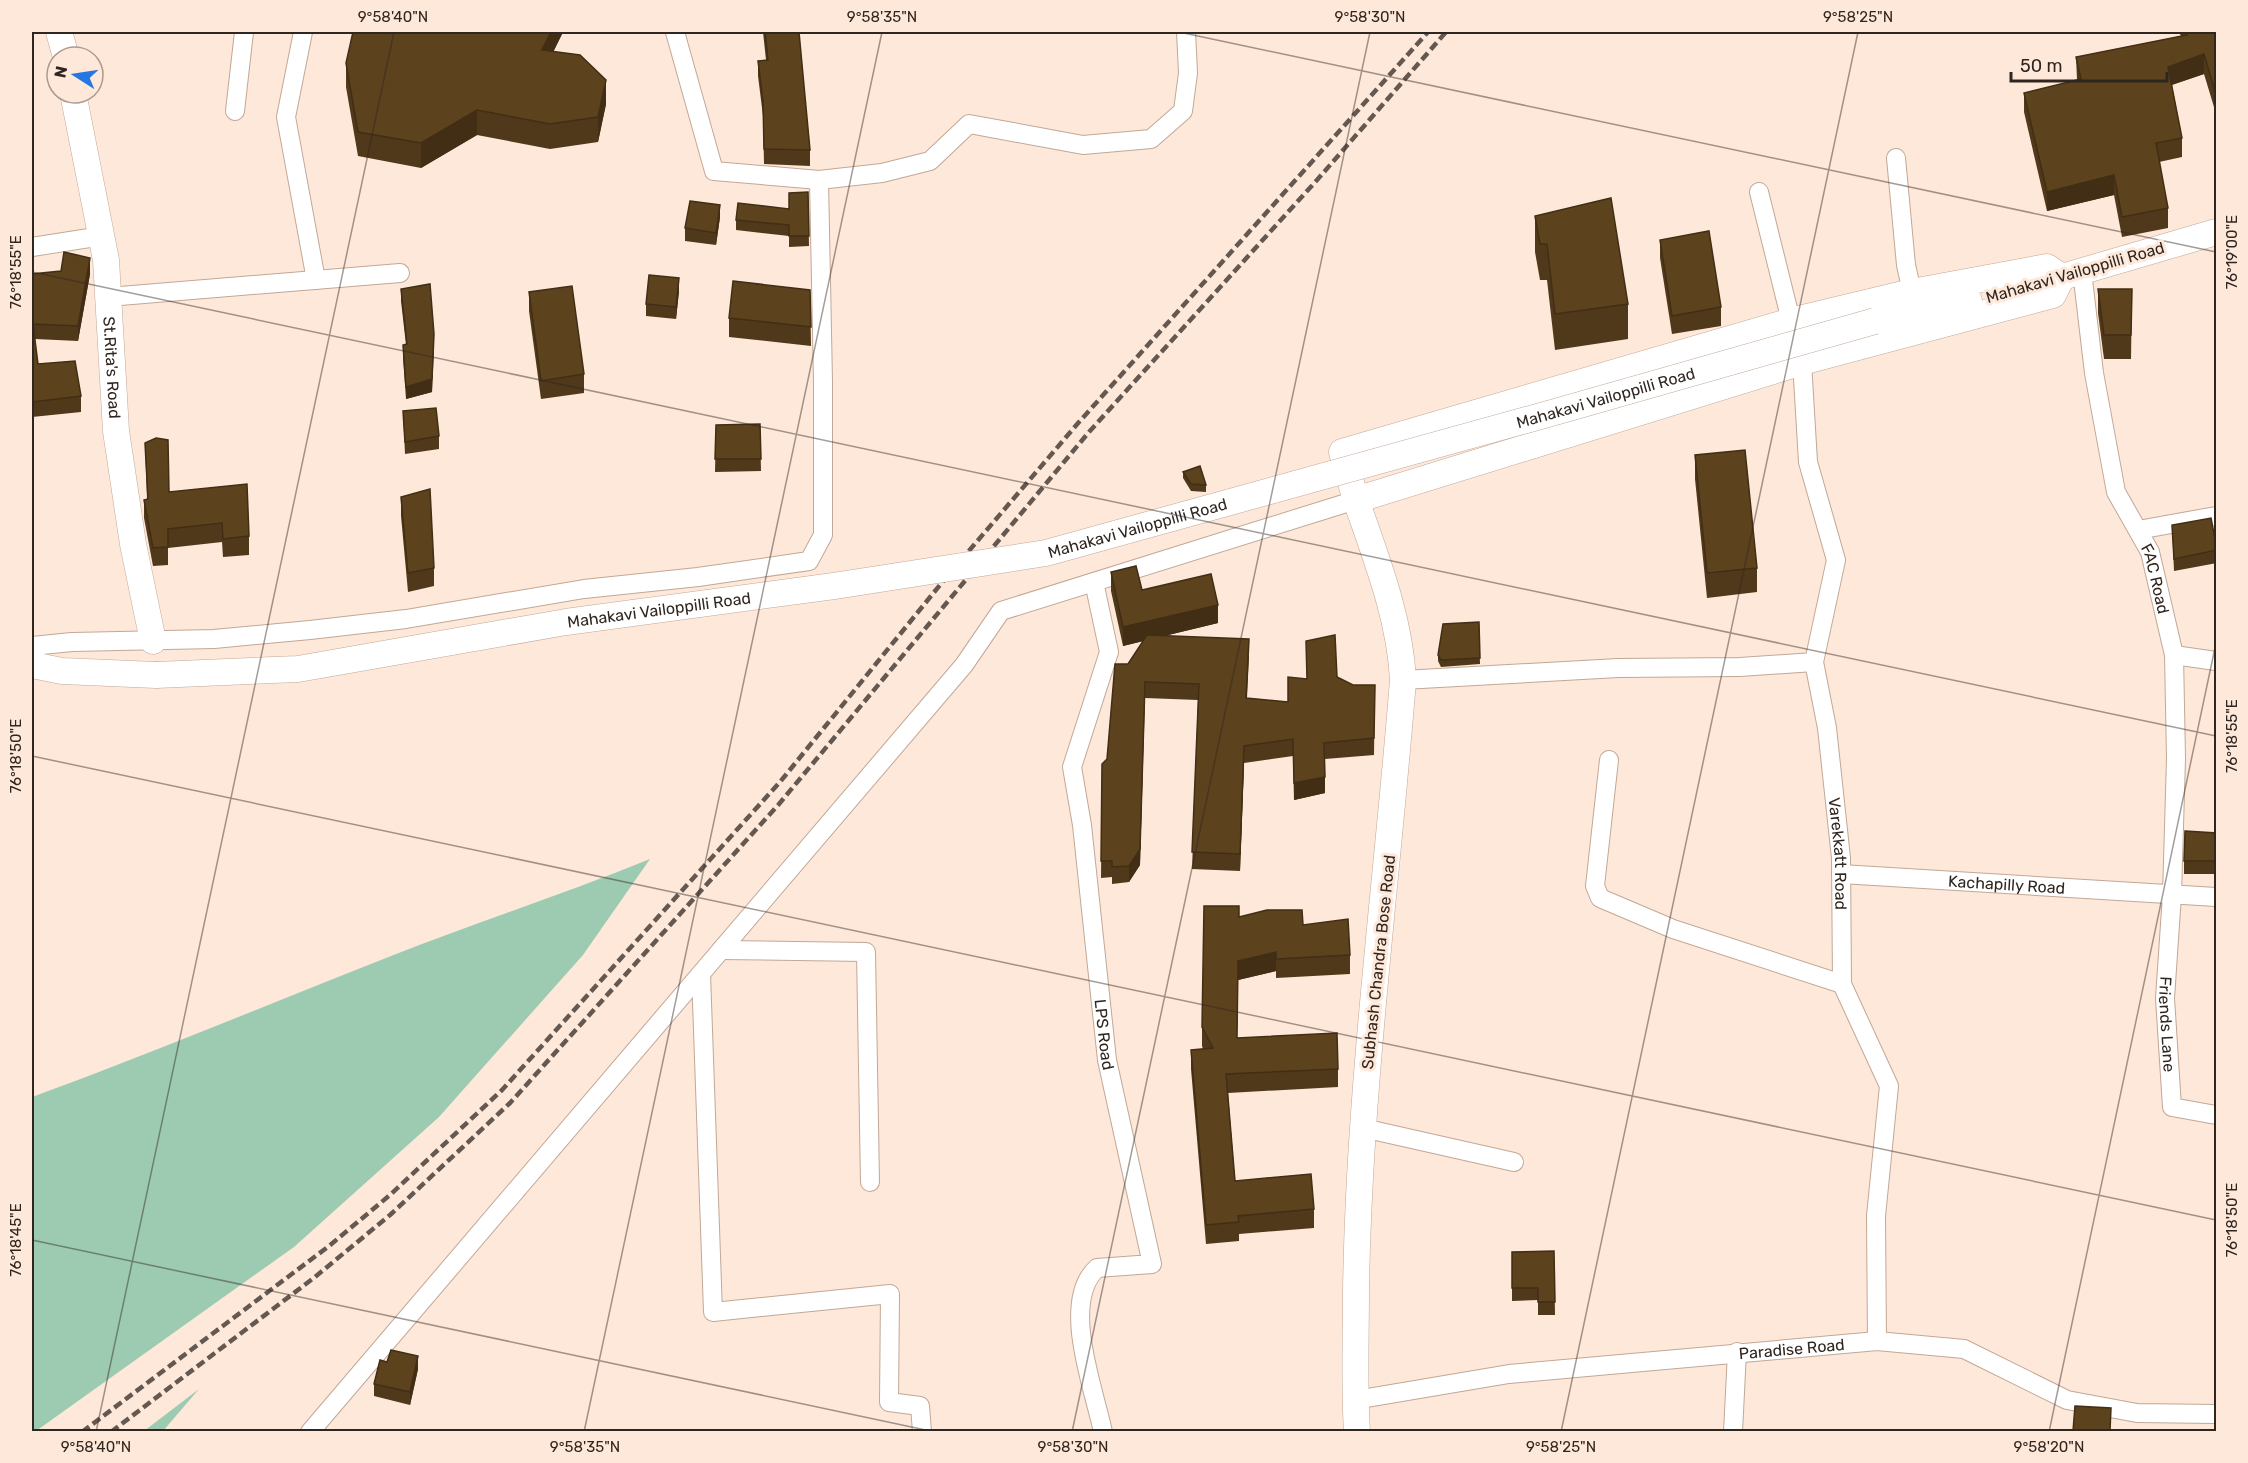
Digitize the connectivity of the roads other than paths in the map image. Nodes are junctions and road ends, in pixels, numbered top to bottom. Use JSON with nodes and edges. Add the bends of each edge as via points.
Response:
{"nodes":[{"id":1,"x":244,"y":32,"type":"edge"},
{"id":2,"x":303,"y":32,"type":"edge"},
{"id":3,"x":675,"y":32,"type":"edge"},
{"id":4,"x":1186,"y":32,"type":"edge"},
{"id":5,"x":76,"y":105,"type":"edge"},
{"id":6,"x":235,"y":111,"type":"dead end"},
{"id":7,"x":1896,"y":158,"type":"dead end"},
{"id":8,"x":819,"y":180,"type":"junction"},
{"id":9,"x":1760,"y":192,"type":"dead end"},
{"id":10,"x":2217,"y":232,"type":"edge"},
{"id":11,"x":102,"y":236,"type":"junction"},
{"id":12,"x":32,"y":247,"type":"edge"},
{"id":13,"x":400,"y":273,"type":"dead end"},
{"id":14,"x":2072,"y":274,"type":"junction"},
{"id":15,"x":316,"y":280,"type":"junction"},
{"id":16,"x":1912,"y":292,"type":"junction"},
{"id":17,"x":108,"y":297,"type":"junction"},
{"id":18,"x":1791,"y":321,"type":"junction"},
{"id":19,"x":1802,"y":362,"type":"junction"},
{"id":20,"x":1356,"y":500,"type":"junction"},
{"id":21,"x":2217,"y":516,"type":"edge"},
{"id":22,"x":2138,"y":530,"type":"junction"},
{"id":23,"x":1094,"y":582,"type":"junction"},
{"id":24,"x":153,"y":641,"type":"junction"},
{"id":25,"x":32,"y":646,"type":"edge"},
{"id":26,"x":2174,"y":655,"type":"junction"},
{"id":27,"x":2217,"y":661,"type":"edge"},
{"id":28,"x":1814,"y":662,"type":"junction"},
{"id":29,"x":32,"y":665,"type":"edge"},
{"id":30,"x":1403,"y":680,"type":"junction"},
{"id":31,"x":1609,"y":760,"type":"dead end"},
{"id":32,"x":1841,"y":874,"type":"junction"},
{"id":33,"x":2172,"y":896,"type":"junction"},
{"id":34,"x":2217,"y":897,"type":"edge"},
{"id":35,"x":721,"y":950,"type":"junction"},
{"id":36,"x":701,"y":974,"type":"junction"},
{"id":37,"x":1842,"y":984,"type":"junction"},
{"id":38,"x":2217,"y":1115,"type":"edge"},
{"id":39,"x":1363,"y":1128,"type":"junction"},
{"id":40,"x":1514,"y":1162,"type":"dead end"},
{"id":41,"x":870,"y":1182,"type":"dead end"},
{"id":42,"x":1877,"y":1341,"type":"junction"},
{"id":43,"x":1737,"y":1352,"type":"junction"},
{"id":44,"x":1355,"y":1400,"type":"junction"},
{"id":45,"x":2217,"y":1414,"type":"edge"},
{"id":46,"x":310,"y":1431,"type":"edge"},
{"id":47,"x":922,"y":1431,"type":"edge"},
{"id":48,"x":1103,"y":1431,"type":"edge"},
{"id":49,"x":1357,"y":1431,"type":"edge"},
{"id":50,"x":1733,"y":1431,"type":"edge"}],
"edges":[{"from":1,"to":6,"type":"street"},
{"from":2,"to":15,"type":"street","via":[[286,117]]},
{"from":3,"to":8,"type":"street","via":[[714,171]]},
{"from":4,"to":8,"type":"street","via":[[1188,73],[1183,111],[1151,139],[1083,145],[969,124],[930,161],[882,173]]},
{"from":5,"to":11,"type":"main road","name":"St.Rita's Road"},
{"from":7,"to":16,"type":"street"},
{"from":8,"to":24,"type":"street","via":[[823,535],[809,561],[584,589],[406,619],[214,639]]},
{"from":9,"to":18,"type":"street"},
{"from":10,"to":14,"type":"main road","name":"Mahakavi Vailoppilli Road"},
{"from":11,"to":12,"type":"street"},
{"from":11,"to":17,"type":"main road","name":"St.Rita's Road"},
{"from":13,"to":15,"type":"street"},
{"from":14,"to":16,"type":"main road","via":[[2047,267]]},
{"from":14,"to":19,"type":"main road","via":[[2053,295]]},
{"from":14,"to":22,"type":"street","name":"FAC Road","via":[[2116,492]]},
{"from":14,"to":29,"type":"main road","name":"Mahakavi Vailoppilli Road","bridge":true,"via":[[2006,293],[1875,321],[1046,553],[566,622],[298,669],[156,675],[62,671]]},
{"from":15,"to":17,"type":"street"},
{"from":16,"to":18,"type":"main road"},
{"from":17,"to":24,"type":"main road","name":"St.Rita's Road","via":[[116,430]]},
{"from":18,"to":20,"type":"main road","name":"Subhash Chandra Bose Road","via":[[1342,452]]},
{"from":19,"to":20,"type":"main road"},
{"from":19,"to":28,"type":"street","name":"Varekkatt Road","via":[[1808,462],[1836,560]]},
{"from":20,"to":23,"type":"street"},
{"from":20,"to":30,"type":"main road","name":"Subhash Chandra Bose Road","via":[[1402,647]]},
{"from":21,"to":22,"type":"street"},
{"from":22,"to":26,"type":"street","name":"FAC Road","via":[[2150,552]]},
{"from":23,"to":35,"type":"street","via":[[1002,611],[964,665]]},
{"from":23,"to":48,"type":"street","name":"LPS Road","via":[[1109,652],[1072,767],[1082,825],[1107,1060],[1152,1264],[1097,1269],[1086,1283],[1080,1302],[1078,1326]]},
{"from":24,"to":25,"type":"street"},
{"from":26,"to":27,"type":"street"},
{"from":26,"to":33,"type":"street","name":"FAC Road"},
{"from":28,"to":30,"type":"street"},
{"from":28,"to":32,"type":"street","name":"Varekkatt Road","via":[[1827,728]]},
{"from":30,"to":39,"type":"main road","name":"Subhash Chandra Bose Road"},
{"from":31,"to":37,"type":"street","via":[[1595,886],[1600,898],[1673,929]]},
{"from":32,"to":33,"type":"street","name":"Kachapilly Road"},
{"from":32,"to":37,"type":"street","name":"Varekkatt Road"},
{"from":33,"to":34,"type":"street","name":"Kachapilly Road"},
{"from":33,"to":38,"type":"street","name":"Friends Lane","via":[[2165,998],[2172,1107]]},
{"from":35,"to":36,"type":"street"},
{"from":35,"to":41,"type":"street","via":[[866,952]]},
{"from":36,"to":46,"type":"street"},
{"from":36,"to":47,"type":"street","via":[[713,1312],[890,1294],[889,1402],[920,1407]]},
{"from":37,"to":42,"type":"street","name":"Varekkatt Road","via":[[1889,1086],[1876,1216]]},
{"from":39,"to":40,"type":"street"},
{"from":39,"to":44,"type":"main road","name":"Subhash Chandra Bose Road","via":[[1357,1229]]},
{"from":42,"to":43,"type":"street","name":"Paradise Road"},
{"from":42,"to":45,"type":"street","name":"Paradise Road","via":[[1965,1349],[2067,1400],[2136,1413]]},
{"from":43,"to":44,"type":"street","name":"Paradise Road","via":[[1509,1374]]},
{"from":43,"to":50,"type":"street"},
{"from":44,"to":49,"type":"main road","name":"Subhash Chandra Bose Road"}]}
